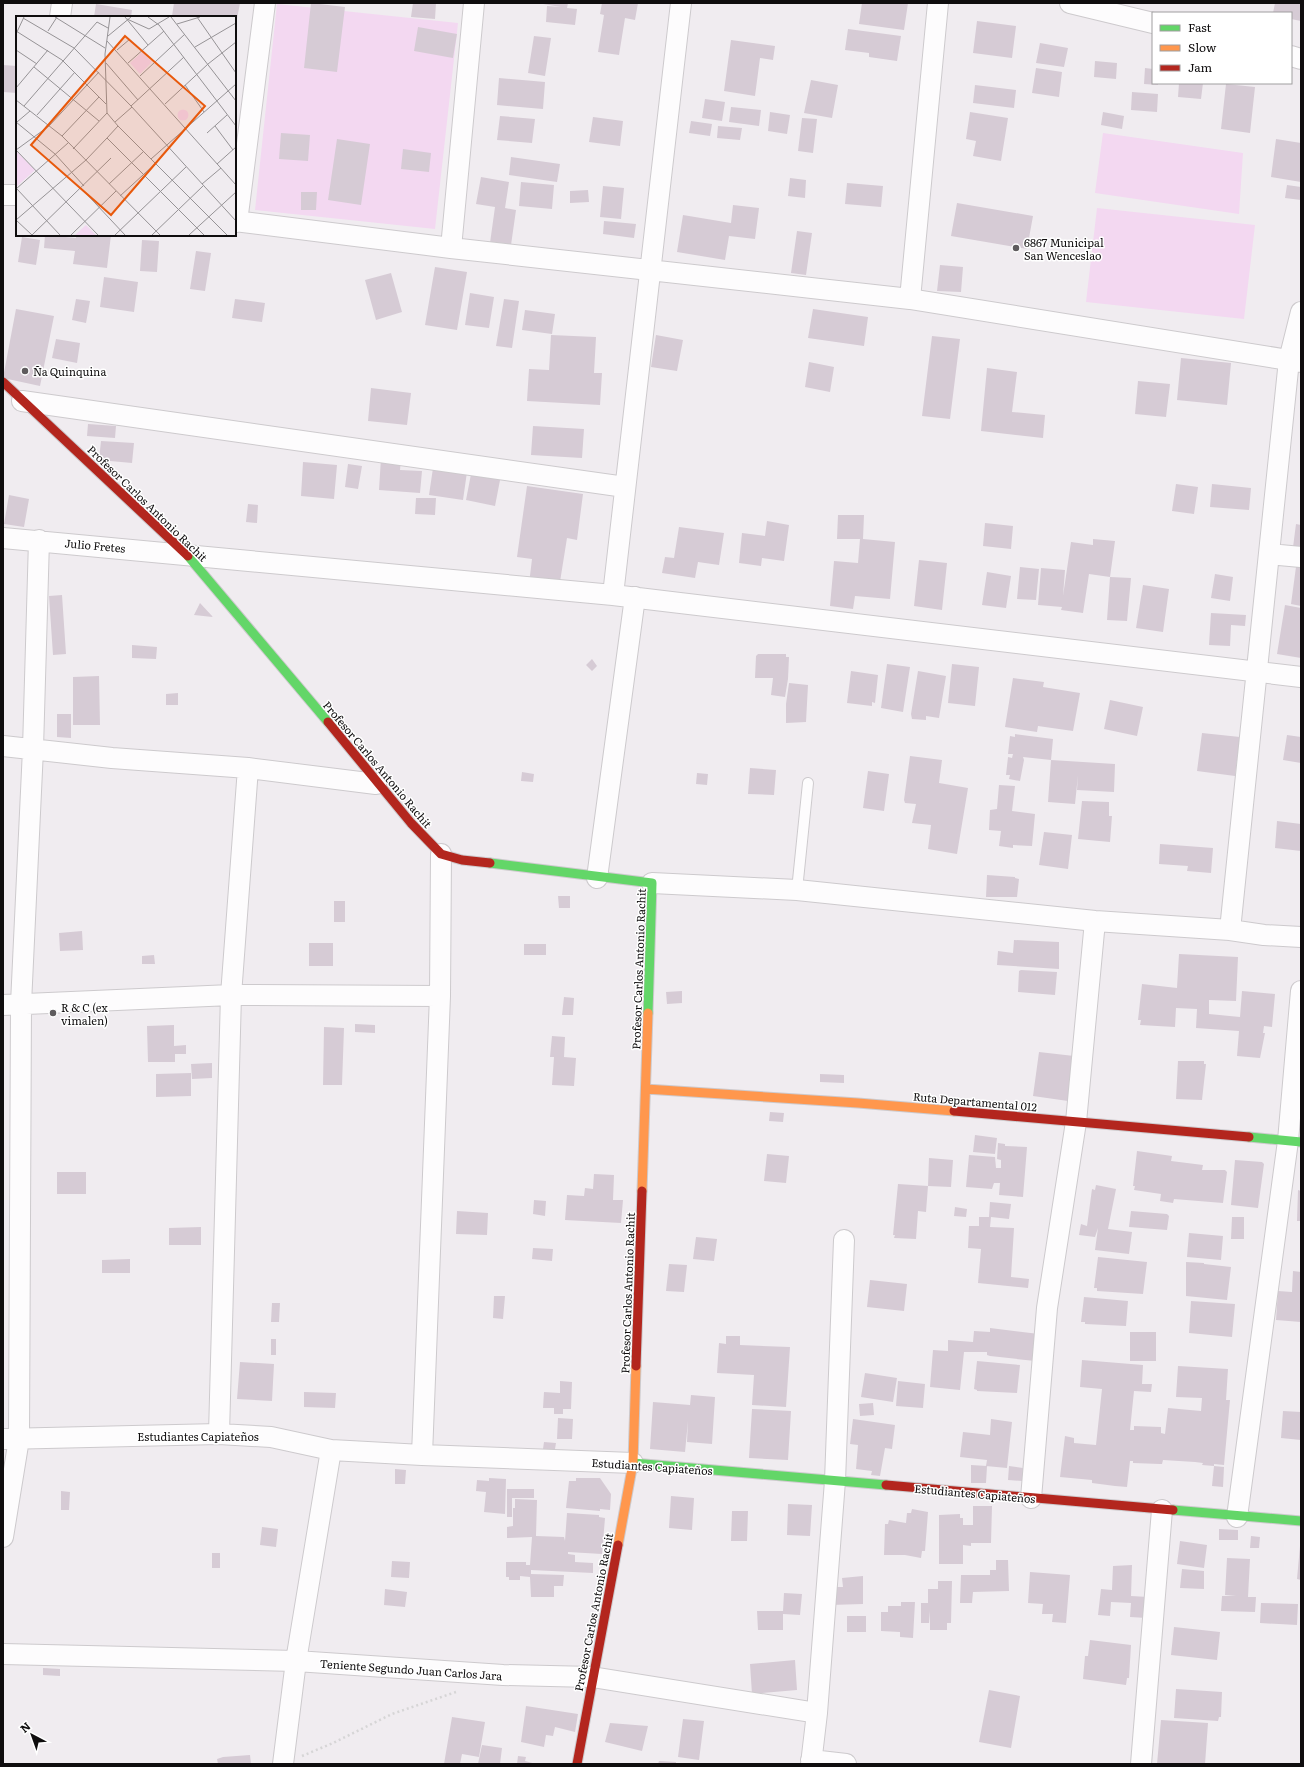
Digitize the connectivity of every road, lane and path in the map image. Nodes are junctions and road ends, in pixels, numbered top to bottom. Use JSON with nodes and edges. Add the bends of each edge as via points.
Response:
{"nodes":[{"id":1,"x":62,"y":3,"type":"edge"},
{"id":2,"x":264,"y":3,"type":"edge"},
{"id":3,"x":474,"y":3,"type":"edge"},
{"id":4,"x":681,"y":3,"type":"edge"},
{"id":5,"x":938,"y":3,"type":"edge"},
{"id":6,"x":1070,"y":3,"type":"edge"},
{"id":7,"x":60,"y":16,"type":"edge"},
{"id":8,"x":1152,"y":23,"type":"edge"},
{"id":9,"x":3,"y":195,"type":"edge"},
{"id":10,"x":16,"y":195,"type":"edge"},
{"id":11,"x":236,"y":221,"type":"edge"},
{"id":12,"x":451,"y":248,"type":"junction"},
{"id":13,"x":650,"y":270,"type":"junction"},
{"id":14,"x":910,"y":299,"type":"junction"},
{"id":15,"x":1301,"y":312,"type":"edge"},
{"id":16,"x":1295,"y":361,"type":"edge"},
{"id":17,"x":3,"y":382,"type":"edge"},
{"id":18,"x":22,"y":401,"type":"junction"},
{"id":19,"x":625,"y":487,"type":"junction"},
{"id":20,"x":3,"y":538,"type":"edge"},
{"id":21,"x":39,"y":540,"type":"junction"},
{"id":22,"x":186,"y":554,"type":"junction"},
{"id":23,"x":1269,"y":554,"type":"junction"},
{"id":24,"x":1301,"y":557,"type":"edge"},
{"id":25,"x":613,"y":595,"type":"junction"},
{"id":26,"x":635,"y":597,"type":"junction"},
{"id":27,"x":1257,"y":672,"type":"junction"},
{"id":28,"x":1301,"y":677,"type":"edge"},
{"id":29,"x":3,"y":746,"type":"edge"},
{"id":30,"x":34,"y":749,"type":"junction"},
{"id":31,"x":248,"y":768,"type":"junction"},
{"id":32,"x":808,"y":783,"type":"dead end"},
{"id":33,"x":376,"y":784,"type":"junction"},
{"id":34,"x":441,"y":854,"type":"junction"},
{"id":35,"x":597,"y":878,"type":"junction"},
{"id":36,"x":652,"y":884,"type":"junction"},
{"id":37,"x":797,"y":890,"type":"junction"},
{"id":38,"x":1095,"y":921,"type":"junction"},
{"id":39,"x":1230,"y":930,"type":"junction"},
{"id":40,"x":1301,"y":937,"type":"edge"},
{"id":41,"x":1301,"y":991,"type":"edge"},
{"id":42,"x":231,"y":996,"type":"junction"},
{"id":43,"x":440,"y":996,"type":"junction"},
{"id":44,"x":12,"y":1004,"type":"edge"},
{"id":45,"x":646,"y":1088,"type":"junction"},
{"id":46,"x":1076,"y":1122,"type":"junction"},
{"id":47,"x":1295,"y":1142,"type":"edge"},
{"id":48,"x":844,"y":1240,"type":"dead end"},
{"id":49,"x":219,"y":1434,"type":"junction"},
{"id":50,"x":11,"y":1439,"type":"edge"},
{"id":51,"x":331,"y":1450,"type":"junction"},
{"id":52,"x":422,"y":1455,"type":"junction"},
{"id":53,"x":633,"y":1462,"type":"junction"},
{"id":54,"x":835,"y":1481,"type":"junction"},
{"id":55,"x":1031,"y":1498,"type":"junction"},
{"id":56,"x":1162,"y":1510,"type":"junction"},
{"id":57,"x":1237,"y":1517,"type":"junction"},
{"id":58,"x":1301,"y":1521,"type":"edge"},
{"id":59,"x":3,"y":1537,"type":"edge"},
{"id":60,"x":3,"y":1654,"type":"edge"},
{"id":61,"x":296,"y":1661,"type":"junction"},
{"id":62,"x":592,"y":1677,"type":"junction"},
{"id":63,"x":463,"y":1689,"type":"dead end"},
{"id":64,"x":817,"y":1713,"type":"junction"},
{"id":65,"x":811,"y":1762,"type":"edge"},
{"id":66,"x":283,"y":1764,"type":"edge"},
{"id":67,"x":577,"y":1764,"type":"edge"},
{"id":68,"x":846,"y":1764,"type":"edge"},
{"id":69,"x":1141,"y":1764,"type":"edge"}],
"edges":[{"from":1,"to":7,"type":"street"},
{"from":2,"to":11,"type":"street"},
{"from":3,"to":12,"type":"street"},
{"from":4,"to":13,"type":"street"},
{"from":5,"to":14,"type":"street"},
{"from":6,"to":8,"type":"street"},
{"from":9,"to":10,"type":"street"},
{"from":11,"to":12,"type":"street"},
{"from":12,"to":13,"type":"street"},
{"from":13,"to":14,"type":"street"},
{"from":13,"to":19,"type":"street"},
{"from":14,"to":16,"type":"street"},
{"from":15,"to":16,"type":"street"},
{"from":16,"to":23,"type":"street"},
{"from":17,"to":18,"type":"main road","name":"Profesor Carlos Antonio Rachit"},
{"from":18,"to":19,"type":"street"},
{"from":18,"to":22,"type":"main road","name":"Profesor Carlos Antonio Rachit"},
{"from":19,"to":25,"type":"street"},
{"from":20,"to":21,"type":"street","name":"Julio Fretes"},
{"from":21,"to":22,"type":"street","name":"Julio Fretes"},
{"from":21,"to":30,"type":"street"},
{"from":22,"to":25,"type":"street","name":"Julio Fretes"},
{"from":22,"to":33,"type":"main road","name":"Profesor Carlos Antonio Rachit","via":[[235,610]]},
{"from":23,"to":24,"type":"street"},
{"from":23,"to":27,"type":"street"},
{"from":25,"to":26,"type":"street","name":"Julio Fretes"},
{"from":26,"to":27,"type":"street","name":"Julio Fretes"},
{"from":26,"to":35,"type":"street"},
{"from":27,"to":28,"type":"street","name":"Julio Fretes"},
{"from":27,"to":39,"type":"street"},
{"from":29,"to":30,"type":"street"},
{"from":30,"to":31,"type":"street","via":[[112,758]]},
{"from":30,"to":44,"type":"street"},
{"from":31,"to":33,"type":"street"},
{"from":31,"to":42,"type":"street"},
{"from":32,"to":37,"type":"lane"},
{"from":33,"to":34,"type":"main road","name":"Profesor Carlos Antonio Rachit"},
{"from":34,"to":35,"type":"main road","name":"Profesor Carlos Antonio Rachit","via":[[462,860]]},
{"from":34,"to":43,"type":"street"},
{"from":35,"to":36,"type":"main road","name":"Profesor Carlos Antonio Rachit"},
{"from":36,"to":37,"type":"street"},
{"from":36,"to":45,"type":"main road","name":"Profesor Carlos Antonio Rachit"},
{"from":37,"to":38,"type":"street"},
{"from":38,"to":39,"type":"street"},
{"from":38,"to":46,"type":"street"},
{"from":39,"to":40,"type":"street"},
{"from":41,"to":47,"type":"street"},
{"from":42,"to":43,"type":"street"},
{"from":42,"to":44,"type":"street"},
{"from":42,"to":49,"type":"street"},
{"from":43,"to":52,"type":"street"},
{"from":44,"to":50,"type":"street"},
{"from":45,"to":46,"type":"main road","name":"Ruta Departamental 012"},
{"from":45,"to":53,"type":"main road","name":"Profesor Carlos Antonio Rachit"},
{"from":46,"to":47,"type":"main road","name":"Ruta Departamental 012"},
{"from":46,"to":55,"type":"street","via":[[1047,1308]]},
{"from":47,"to":57,"type":"street"},
{"from":48,"to":54,"type":"street"},
{"from":49,"to":50,"type":"street","name":"Estudiantes Capiateños"},
{"from":49,"to":51,"type":"street","name":"Estudiantes Capiateños","via":[[271,1437]]},
{"from":50,"to":59,"type":"street"},
{"from":51,"to":52,"type":"street","name":"Estudiantes Capiateños"},
{"from":51,"to":61,"type":"street"},
{"from":52,"to":53,"type":"street","name":"Estudiantes Capiateños"},
{"from":53,"to":54,"type":"main road","name":"Estudiantes Capiateños"},
{"from":53,"to":62,"type":"main road","name":"Profesor Carlos Antonio Rachit"},
{"from":54,"to":55,"type":"main road","name":"Estudiantes Capiateños"},
{"from":54,"to":64,"type":"street"},
{"from":55,"to":56,"type":"main road","name":"Estudiantes Capiateños"},
{"from":56,"to":57,"type":"main road","name":"Estudiantes Capiateños"},
{"from":56,"to":69,"type":"street"},
{"from":57,"to":58,"type":"main road","name":"Estudiantes Capiateños"},
{"from":60,"to":61,"type":"street","name":"Teniente Segundo Juan Carlos Jara"},
{"from":61,"to":62,"type":"street","name":"Teniente Segundo Juan Carlos Jara","via":[[503,1675]]},
{"from":61,"to":66,"type":"street"},
{"from":62,"to":64,"type":"street","name":"Teniente Segundo Juan Carlos Jara"},
{"from":62,"to":67,"type":"main road","name":"Profesor Carlos Antonio Rachit"},
{"from":63,"to":66,"type":"path","via":[[392,1714]]},
{"from":64,"to":65,"type":"street"},
{"from":65,"to":68,"type":"street"}]}
